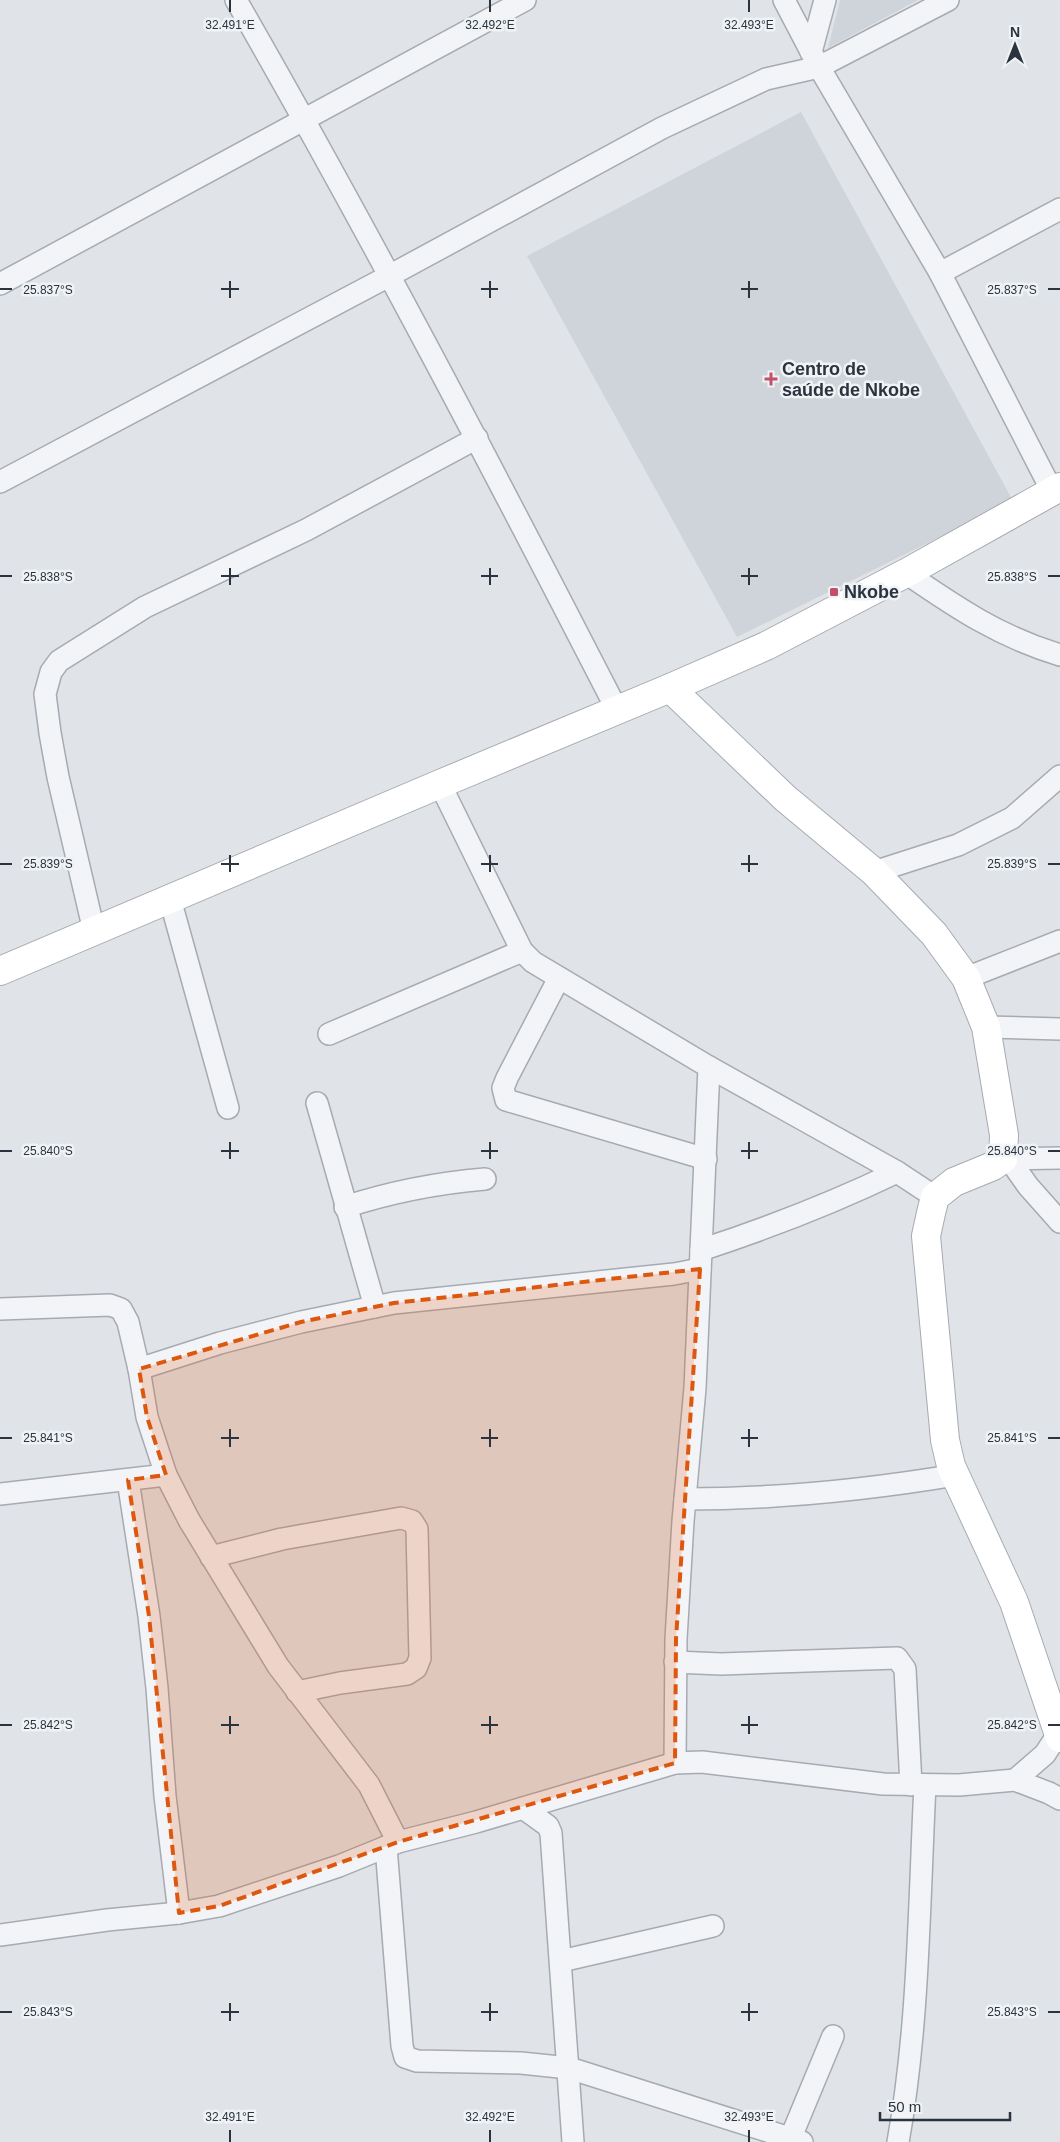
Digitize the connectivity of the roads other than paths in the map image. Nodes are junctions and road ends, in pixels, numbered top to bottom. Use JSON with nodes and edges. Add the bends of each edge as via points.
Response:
{"nodes":[{"id":1,"x":236,"y":0,"type":"edge"},
{"id":2,"x":525,"y":0,"type":"edge"},
{"id":3,"x":784,"y":0,"type":"edge"},
{"id":4,"x":825,"y":0,"type":"edge"},
{"id":5,"x":948,"y":0,"type":"edge"},
{"id":6,"x":815,"y":59,"type":"junction"},
{"id":7,"x":305,"y":120,"type":"junction"},
{"id":8,"x":1060,"y":209,"type":"edge"},
{"id":9,"x":940,"y":273,"type":"junction"},
{"id":10,"x":389,"y":276,"type":"junction"},
{"id":11,"x":0,"y":284,"type":"edge"},
{"id":12,"x":477,"y":438,"type":"junction"},
{"id":13,"x":0,"y":482,"type":"edge"},
{"id":14,"x":1056,"y":489,"type":"edge"},
{"id":15,"x":906,"y":573,"type":"junction"},
{"id":16,"x":1060,"y":655,"type":"edge"},
{"id":17,"x":670,"y":688,"type":"junction"},
{"id":18,"x":618,"y":710,"type":"junction"},
{"id":19,"x":1060,"y":776,"type":"edge"},
{"id":20,"x":440,"y":784,"type":"junction"},
{"id":21,"x":874,"y":872,"type":"junction"},
{"id":22,"x":170,"y":899,"type":"junction"},
{"id":23,"x":94,"y":931,"type":"junction"},
{"id":24,"x":1060,"y":941,"type":"edge"},
{"id":25,"x":522,"y":950,"type":"junction"},
{"id":26,"x":0,"y":972,"type":"edge"},
{"id":27,"x":559,"y":978,"type":"junction"},
{"id":28,"x":966,"y":978,"type":"junction"},
{"id":29,"x":986,"y":1027,"type":"junction"},
{"id":30,"x":1060,"y":1029,"type":"edge"},
{"id":31,"x":329,"y":1034,"type":"dead end"},
{"id":32,"x":709,"y":1067,"type":"junction"},
{"id":33,"x":317,"y":1103,"type":"dead end"},
{"id":34,"x":228,"y":1108,"type":"dead end"},
{"id":35,"x":1060,"y":1158,"type":"edge"},
{"id":36,"x":706,"y":1159,"type":"junction"},
{"id":37,"x":1006,"y":1159,"type":"junction"},
{"id":38,"x":896,"y":1172,"type":"junction"},
{"id":39,"x":485,"y":1179,"type":"dead end"},
{"id":40,"x":935,"y":1198,"type":"junction"},
{"id":41,"x":345,"y":1207,"type":"junction"},
{"id":42,"x":1060,"y":1222,"type":"edge"},
{"id":43,"x":701,"y":1260,"type":"junction"},
{"id":44,"x":375,"y":1307,"type":"junction"},
{"id":45,"x":0,"y":1309,"type":"edge"},
{"id":46,"x":139,"y":1369,"type":"junction"},
{"id":47,"x":166,"y":1474,"type":"junction"},
{"id":48,"x":956,"y":1474,"type":"junction"},
{"id":49,"x":128,"y":1480,"type":"junction"},
{"id":50,"x":0,"y":1494,"type":"edge"},
{"id":51,"x":685,"y":1499,"type":"junction"},
{"id":52,"x":211,"y":1557,"type":"junction"},
{"id":53,"x":675,"y":1662,"type":"junction"},
{"id":54,"x":297,"y":1692,"type":"junction"},
{"id":55,"x":1059,"y":1736,"type":"edge"},
{"id":56,"x":675,"y":1763,"type":"junction"},
{"id":57,"x":1015,"y":1780,"type":"junction"},
{"id":58,"x":918,"y":1785,"type":"junction"},
{"id":59,"x":1060,"y":1799,"type":"edge"},
{"id":60,"x":523,"y":1808,"type":"junction"},
{"id":61,"x":392,"y":1845,"type":"junction"},
{"id":62,"x":179,"y":1913,"type":"junction"},
{"id":63,"x":713,"y":1926,"type":"dead end"},
{"id":64,"x":0,"y":1935,"type":"edge"},
{"id":65,"x":561,"y":1961,"type":"junction"},
{"id":66,"x":833,"y":2036,"type":"dead end"},
{"id":67,"x":569,"y":2068,"type":"junction"},
{"id":68,"x":796,"y":2140,"type":"edge"},
{"id":69,"x":573,"y":2142,"type":"edge"},
{"id":70,"x":898,"y":2142,"type":"edge"}],
"edges":[{"from":1,"to":7,"type":"street"},
{"from":2,"to":7,"type":"street"},
{"from":3,"to":6,"type":"street"},
{"from":4,"to":6,"type":"street"},
{"from":5,"to":6,"type":"street"},
{"from":6,"to":9,"type":"street"},
{"from":6,"to":10,"type":"street","via":[[662,128]]},
{"from":7,"to":10,"type":"street"},
{"from":7,"to":11,"type":"street"},
{"from":8,"to":9,"type":"street"},
{"from":9,"to":14,"type":"street"},
{"from":10,"to":12,"type":"street"},
{"from":10,"to":13,"type":"street"},
{"from":12,"to":18,"type":"street"},
{"from":12,"to":23,"type":"street","via":[[306,530],[145,607],[59,661],[50,672],[45,694],[50,733]]},
{"from":14,"to":15,"type":"street"},
{"from":15,"to":16,"type":"street","via":[[979,622],[1035,648]]},
{"from":15,"to":17,"type":"street","via":[[766,646]]},
{"from":17,"to":18,"type":"street"},
{"from":17,"to":21,"type":"street","via":[[785,798]]},
{"from":18,"to":20,"type":"street"},
{"from":19,"to":21,"type":"street","via":[[1012,818],[958,845]]},
{"from":20,"to":22,"type":"street"},
{"from":20,"to":25,"type":"street"},
{"from":21,"to":28,"type":"street","via":[[934,934]]},
{"from":22,"to":23,"type":"street"},
{"from":22,"to":34,"type":"street"},
{"from":23,"to":26,"type":"street"},
{"from":24,"to":28,"type":"street"},
{"from":25,"to":27,"type":"street","via":[[533,962]]},
{"from":25,"to":31,"type":"street"},
{"from":27,"to":32,"type":"street"},
{"from":27,"to":36,"type":"street","via":[[507,1078],[503,1088],[506,1100]]},
{"from":28,"to":29,"type":"street"},
{"from":29,"to":30,"type":"street"},
{"from":29,"to":37,"type":"street"},
{"from":32,"to":36,"type":"street"},
{"from":32,"to":38,"type":"street"},
{"from":33,"to":41,"type":"street"},
{"from":35,"to":37,"type":"street"},
{"from":36,"to":43,"type":"street"},
{"from":37,"to":40,"type":"street","via":[[954,1182]]},
{"from":37,"to":42,"type":"street"},
{"from":38,"to":40,"type":"street"},
{"from":38,"to":43,"type":"street"},
{"from":39,"to":41,"type":"street","via":[[421,1186]]},
{"from":40,"to":48,"type":"street","via":[[926,1236],[945,1440]]},
{"from":41,"to":44,"type":"street"},
{"from":43,"to":44,"type":"street"},
{"from":43,"to":51,"type":"street","via":[[695,1388]]},
{"from":44,"to":46,"type":"street","via":[[220,1343]]},
{"from":45,"to":46,"type":"street","via":[[110,1305],[121,1309],[128,1322]]},
{"from":46,"to":47,"type":"street","via":[[148,1417]]},
{"from":47,"to":49,"type":"street"},
{"from":47,"to":52,"type":"street"},
{"from":48,"to":51,"type":"street","via":[[884,1487],[802,1495]]},
{"from":48,"to":55,"type":"street","via":[[1014,1602]]},
{"from":49,"to":50,"type":"street"},
{"from":49,"to":62,"type":"street","via":[[154,1661]]},
{"from":51,"to":53,"type":"street"},
{"from":52,"to":54,"type":"street"},
{"from":52,"to":54,"type":"street","via":[[282,1539],[401,1518],[412,1521],[417,1529],[420,1658],[416,1668],[407,1674]]},
{"from":53,"to":56,"type":"street"},
{"from":53,"to":58,"type":"street","via":[[721,1664],[897,1658],[905,1670]]},
{"from":54,"to":61,"type":"street","via":[[369,1785]]},
{"from":55,"to":57,"type":"street","via":[[1045,1754]]},
{"from":56,"to":58,"type":"street","via":[[702,1762],[829,1779]]},
{"from":56,"to":60,"type":"street"},
{"from":57,"to":58,"type":"street"},
{"from":57,"to":59,"type":"street"},
{"from":58,"to":70,"type":"street","via":[[914,1994],[906,2100]]},
{"from":60,"to":61,"type":"street"},
{"from":60,"to":65,"type":"street","via":[[548,1826],[551,1834]]},
{"from":61,"to":62,"type":"street","via":[[340,1866],[219,1906]]},
{"from":61,"to":67,"type":"street","via":[[405,2057],[417,2061],[521,2063]]},
{"from":62,"to":64,"type":"street"},
{"from":63,"to":65,"type":"street"},
{"from":65,"to":67,"type":"street"},
{"from":66,"to":68,"type":"street"},
{"from":67,"to":68,"type":"street"},
{"from":67,"to":69,"type":"street"}]}
